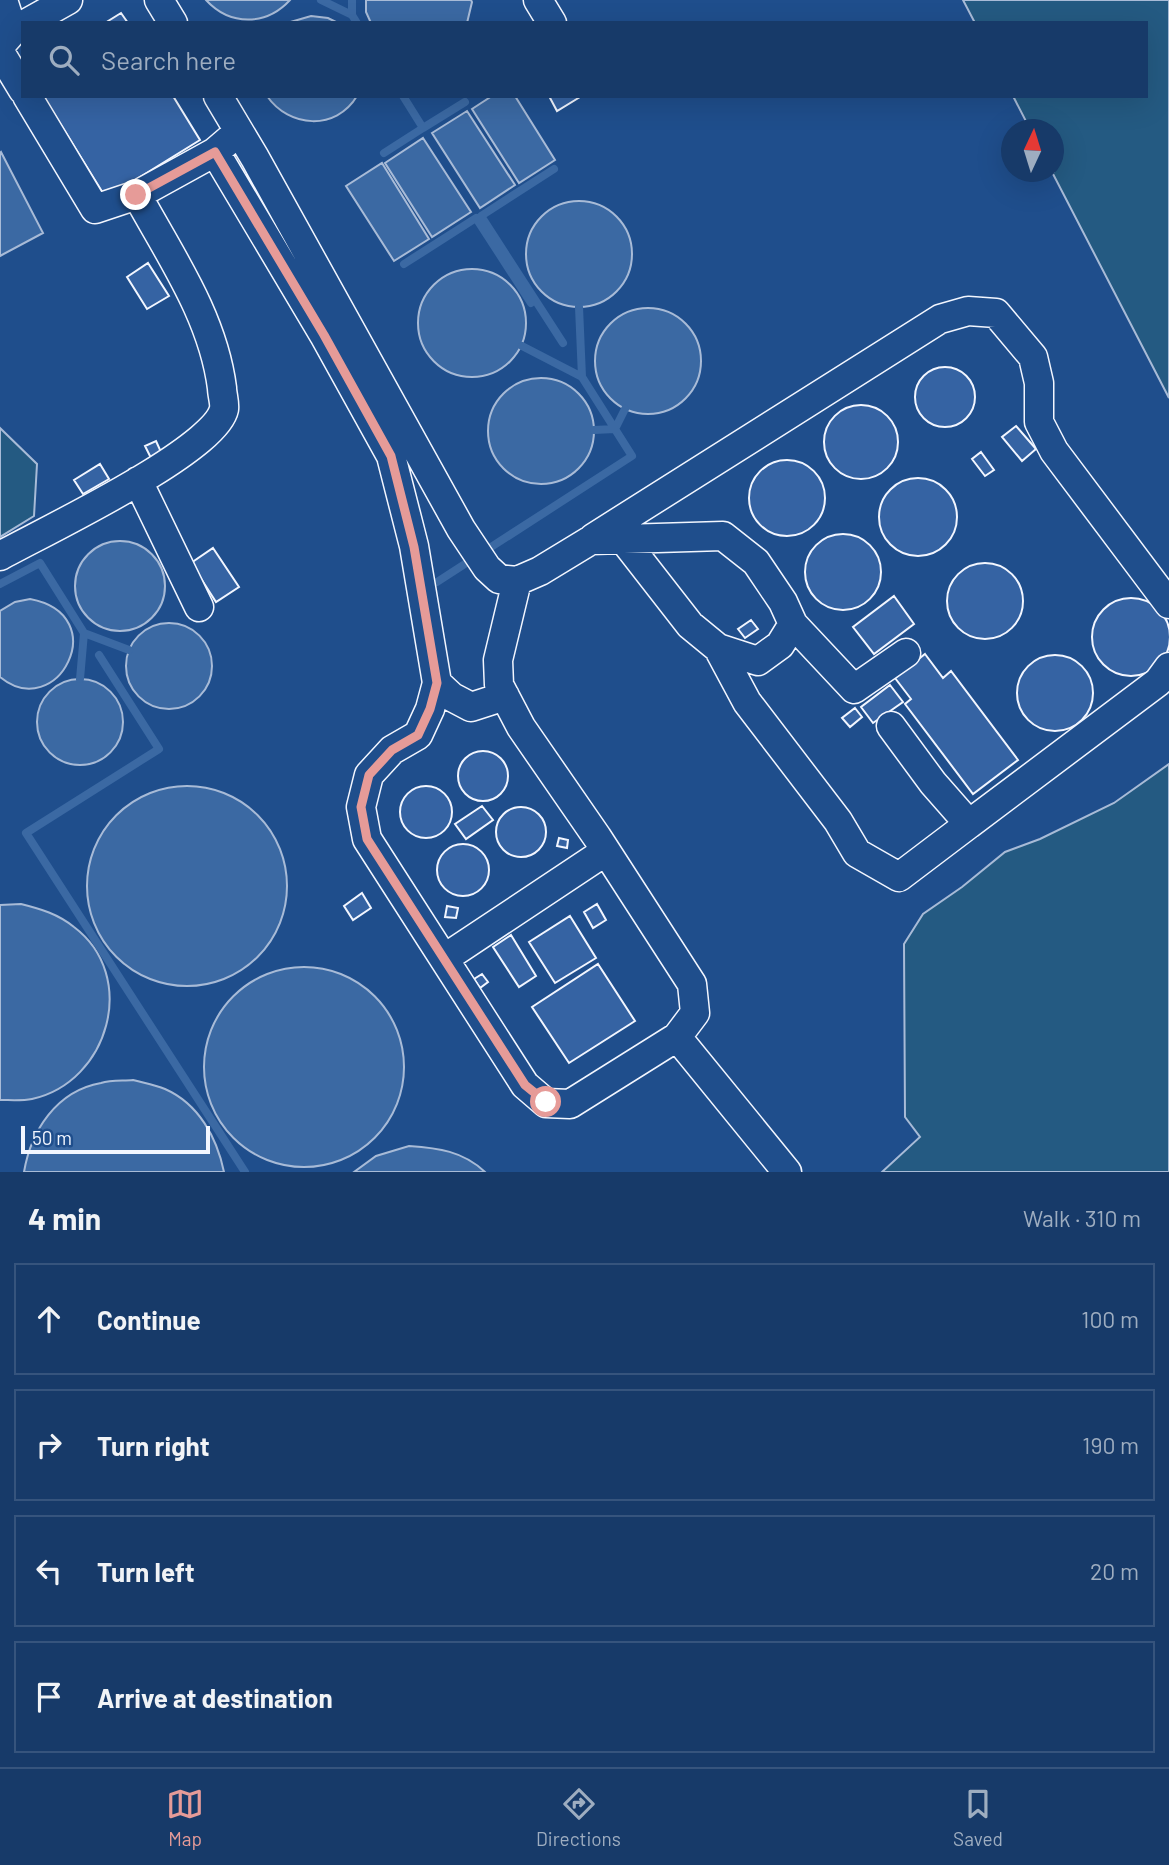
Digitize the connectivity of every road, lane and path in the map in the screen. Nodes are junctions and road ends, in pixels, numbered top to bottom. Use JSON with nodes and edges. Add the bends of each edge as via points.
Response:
{"nodes":[{"id":1,"x":3,"y":0,"type":"edge"},
{"id":2,"x":68,"y":0,"type":"edge"},
{"id":3,"x":159,"y":0,"type":"edge"},
{"id":4,"x":538,"y":0,"type":"edge"},
{"id":5,"x":34,"y":21,"type":"edge"},
{"id":6,"x":172,"y":21,"type":"edge"},
{"id":7,"x":551,"y":21,"type":"edge"},
{"id":8,"x":12,"y":35,"type":"edge"},
{"id":9,"x":21,"y":80,"type":"edge"},
{"id":10,"x":28,"y":98,"type":"edge"},
{"id":11,"x":219,"y":98,"type":"edge"},
{"id":12,"x":239,"y":132,"type":"junction"},
{"id":13,"x":215,"y":152,"type":"junction"},
{"id":14,"x":136,"y":195,"type":"junction"},
{"id":15,"x":138,"y":481,"type":"junction"},
{"id":16,"x":623,"y":539,"type":"junction"},
{"id":17,"x":591,"y":540,"type":"junction"},
{"id":18,"x":0,"y":556,"type":"edge"},
{"id":19,"x":517,"y":581,"type":"junction"},
{"id":20,"x":1169,"y":604,"type":"edge"},
{"id":21,"x":199,"y":607,"type":"dead end"},
{"id":22,"x":793,"y":624,"type":"junction"},
{"id":23,"x":718,"y":648,"type":"junction"},
{"id":24,"x":906,"y":653,"type":"dead end"},
{"id":25,"x":1169,"y":667,"type":"edge"},
{"id":26,"x":437,"y":683,"type":"junction"},
{"id":27,"x":505,"y":696,"type":"junction"},
{"id":28,"x":891,"y":726,"type":"dead end"},
{"id":29,"x":968,"y":824,"type":"junction"},
{"id":30,"x":606,"y":851,"type":"junction"},
{"id":31,"x":445,"y":958,"type":"junction"},
{"id":32,"x":677,"y":1037,"type":"junction"},
{"id":33,"x":787,"y":1172,"type":"edge"}],
"edges":[{"from":1,"to":8,"type":"lane"},
{"from":2,"to":5,"type":"lane"},
{"from":3,"to":6,"type":"lane"},
{"from":4,"to":7,"type":"lane"},
{"from":8,"to":9,"type":"lane"},
{"from":10,"to":14,"type":"lane","via":[[95,209]]},
{"from":11,"to":12,"type":"lane"},
{"from":12,"to":13,"type":"lane"},
{"from":12,"to":19,"type":"lane","via":[[461,529],[487,568],[499,579]]},
{"from":13,"to":14,"type":"lane"},
{"from":13,"to":26,"type":"lane","via":[[391,456],[414,547]]},
{"from":14,"to":15,"type":"lane","via":[[201,310],[219,366],[224,409],[212,430]]},
{"from":15,"to":18,"type":"lane"},
{"from":15,"to":21,"type":"lane"},
{"from":16,"to":17,"type":"lane"},
{"from":16,"to":22,"type":"lane","via":[[723,536],[756,562]]},
{"from":16,"to":23,"type":"lane","via":[[690,625]]},
{"from":17,"to":19,"type":"lane"},
{"from":17,"to":20,"type":"lane","via":[[940,319],[968,311],[996,313],[1033,357],[1039,383],[1039,422],[1054,451]]},
{"from":19,"to":27,"type":"lane","via":[[498,660],[499,684]]},
{"from":22,"to":23,"type":"lane","via":[[780,645],[758,661]]},
{"from":22,"to":24,"type":"lane","via":[[854,690]]},
{"from":23,"to":29,"type":"lane","via":[[747,702],[857,853],[899,877]]},
{"from":25,"to":29,"type":"lane","via":[[1158,682]]},
{"from":26,"to":27,"type":"lane","via":[[471,706]]},
{"from":26,"to":31,"type":"lane","via":[[418,735],[392,750],[369,775],[361,807],[367,839]]},
{"from":27,"to":30,"type":"lane"},
{"from":28,"to":29,"type":"lane"},
{"from":30,"to":31,"type":"lane"},
{"from":30,"to":32,"type":"lane","via":[[692,984],[695,1013]]},
{"from":31,"to":32,"type":"lane","via":[[525,1085],[546,1102],[570,1104]]},
{"from":32,"to":33,"type":"lane"}]}
